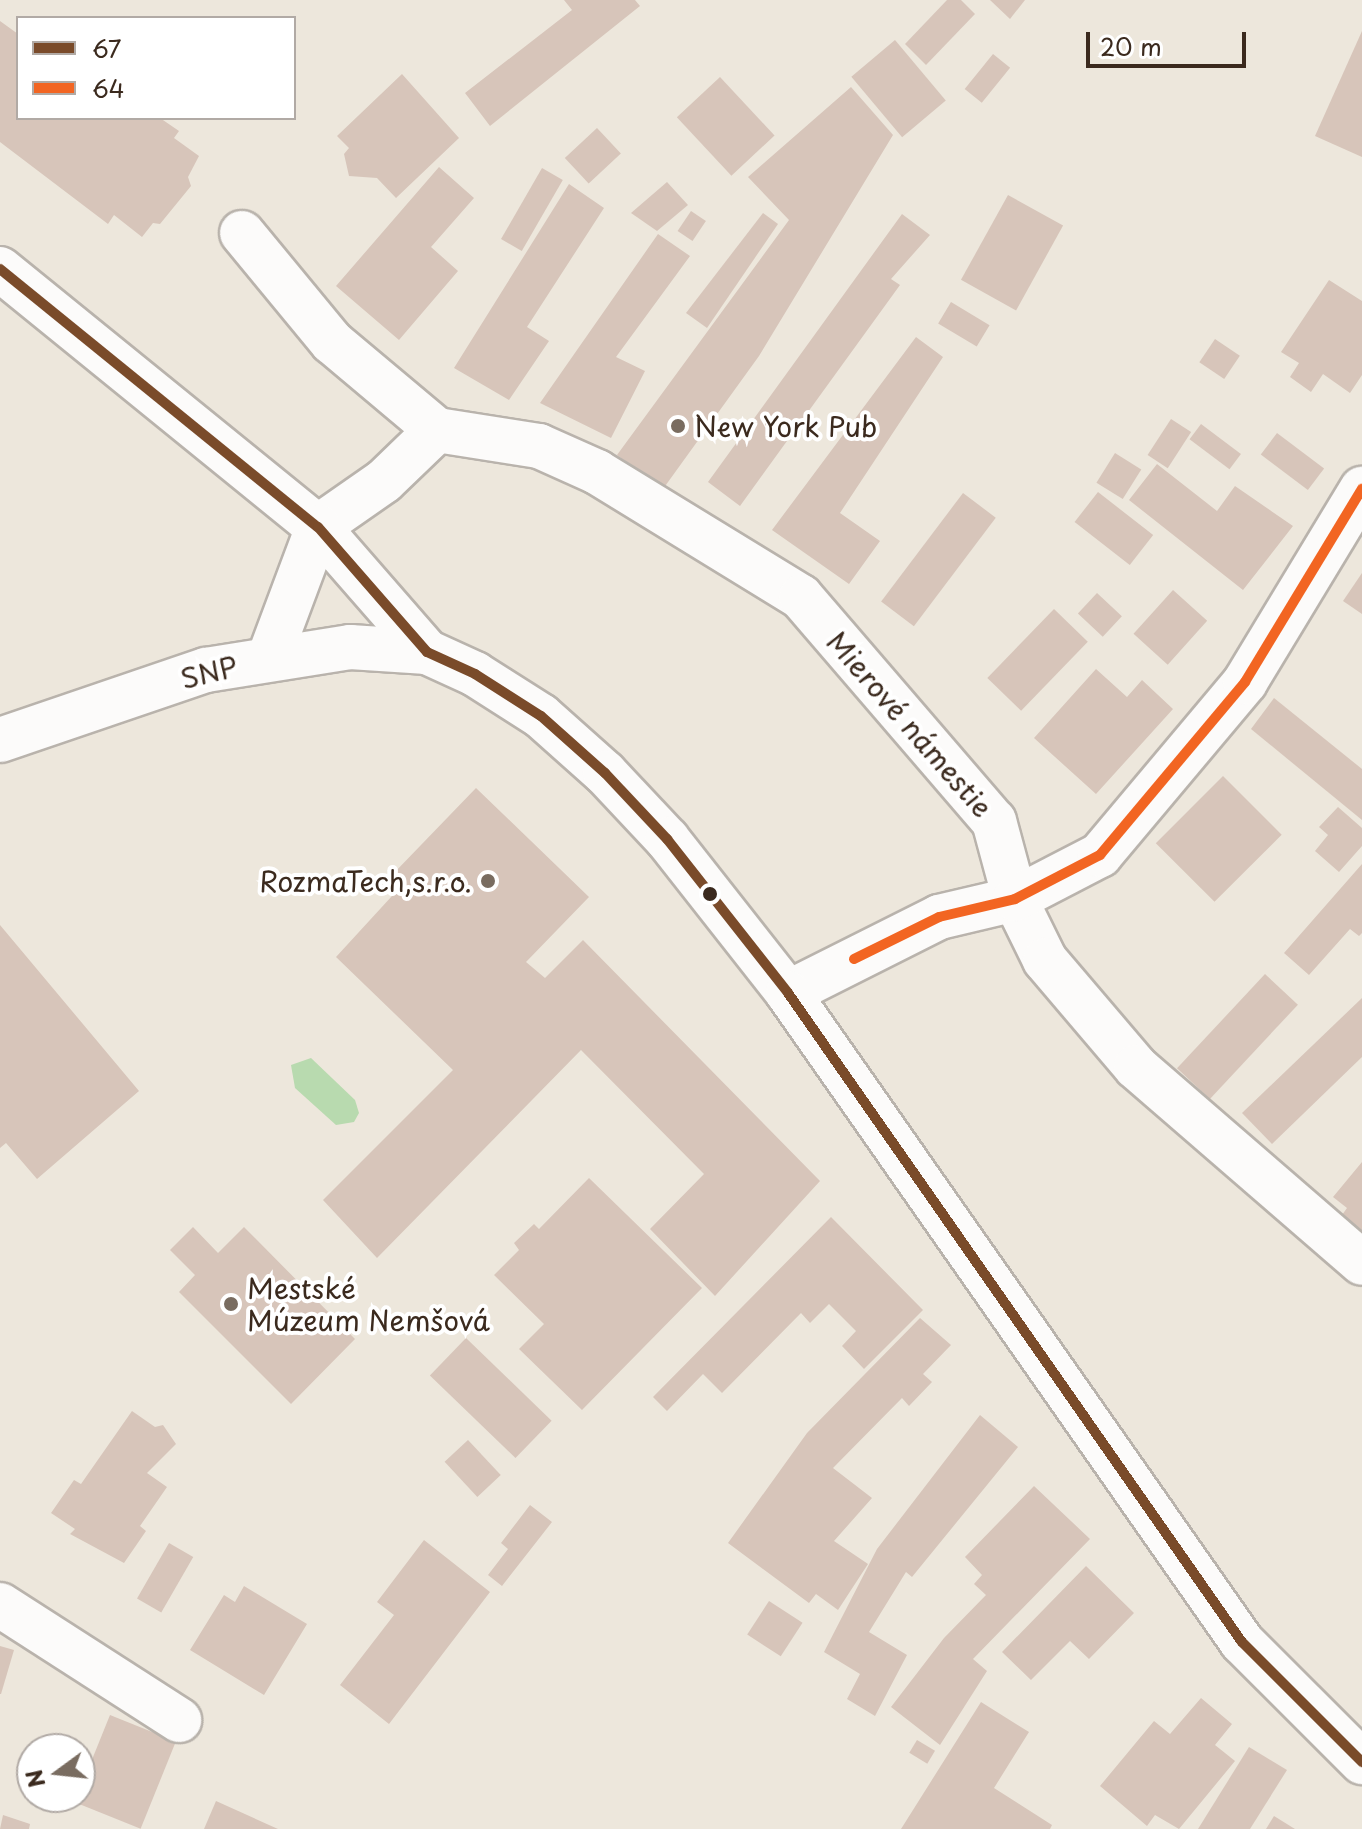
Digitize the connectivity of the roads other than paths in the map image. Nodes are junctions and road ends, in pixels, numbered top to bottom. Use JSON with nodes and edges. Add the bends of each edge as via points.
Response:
{"nodes":[{"id":1,"x":242,"y":233,"type":"dead end"},
{"id":2,"x":0,"y":269,"type":"edge"},
{"id":3,"x":456,"y":432,"type":"junction"},
{"id":4,"x":1362,"y":489,"type":"edge"},
{"id":5,"x":318,"y":527,"type":"junction"},
{"id":6,"x":427,"y":652,"type":"junction"},
{"id":7,"x":269,"y":658,"type":"junction"},
{"id":8,"x":0,"y":740,"type":"edge"},
{"id":9,"x":1015,"y":899,"type":"junction"},
{"id":10,"x":788,"y":993,"type":"junction"},
{"id":11,"x":1362,"y":1263,"type":"edge"},
{"id":12,"x":0,"y":1605,"type":"edge"},
{"id":13,"x":179,"y":1720,"type":"dead end"},
{"id":14,"x":1362,"y":1762,"type":"edge"}],
"edges":[{"from":1,"to":3,"type":"street","name":"Mierové námestie","via":[[332,342]]},
{"from":2,"to":5,"type":"street"},
{"from":3,"to":5,"type":"street"},
{"from":3,"to":9,"type":"street","name":"Mierové námestie","via":[[539,446],[597,472],[801,597],[994,821]]},
{"from":4,"to":9,"type":"street","via":[[1245,682],[1100,855]]},
{"from":5,"to":6,"type":"street"},
{"from":5,"to":7,"type":"street"},
{"from":6,"to":7,"type":"street","name":"SNP","via":[[377,646]]},
{"from":6,"to":10,"type":"street","via":[[475,674],[541,716],[605,773],[667,839]]},
{"from":7,"to":8,"type":"street","name":"SNP","via":[[206,670]]},
{"from":9,"to":10,"type":"street","via":[[939,917]]},
{"from":9,"to":11,"type":"street","name":"Mierové námestie","via":[[1045,960],[1136,1067]]},
{"from":10,"to":14,"type":"street","via":[[1242,1642]]},
{"from":12,"to":13,"type":"street"}]}
